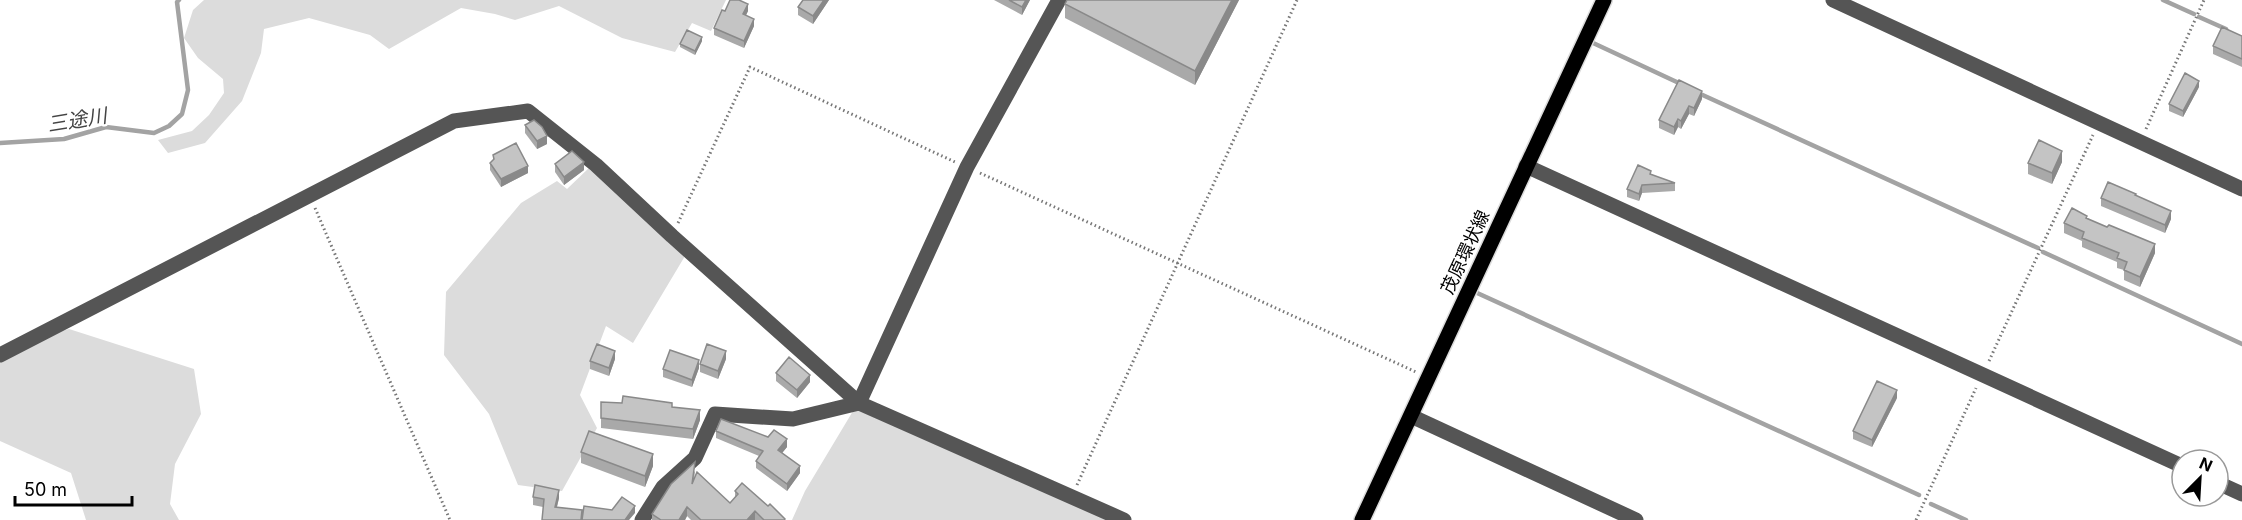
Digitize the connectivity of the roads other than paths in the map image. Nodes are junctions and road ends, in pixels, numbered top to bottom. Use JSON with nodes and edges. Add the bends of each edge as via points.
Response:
{"nodes":[{"id":1,"x":1059,"y":0,"type":"edge"},
{"id":2,"x":1605,"y":0,"type":"edge"},
{"id":3,"x":1833,"y":0,"type":"edge"},
{"id":4,"x":1526,"y":166,"type":"junction"},
{"id":5,"x":2242,"y":189,"type":"edge"},
{"id":6,"x":0,"y":355,"type":"edge"},
{"id":7,"x":859,"y":403,"type":"junction"},
{"id":8,"x":1411,"y":416,"type":"junction"},
{"id":9,"x":2170,"y":460,"type":"edge"},
{"id":10,"x":642,"y":520,"type":"edge"},
{"id":11,"x":1124,"y":520,"type":"edge"},
{"id":12,"x":1362,"y":520,"type":"edge"},
{"id":13,"x":1636,"y":520,"type":"edge"}],
"edges":[{"from":1,"to":7,"type":"street","via":[[967,167]]},
{"from":2,"to":4,"type":"main road","name":"茂原環状線"},
{"from":3,"to":5,"type":"street"},
{"from":4,"to":8,"type":"main road","name":"茂原環状線"},
{"from":4,"to":9,"type":"street"},
{"from":6,"to":7,"type":"street","via":[[454,121],[528,111],[596,165]]},
{"from":7,"to":10,"type":"street","via":[[794,419],[715,414],[695,458],[663,487]]},
{"from":7,"to":11,"type":"street"},
{"from":8,"to":12,"type":"main road","name":"茂原環状線"},
{"from":8,"to":13,"type":"street"}]}
